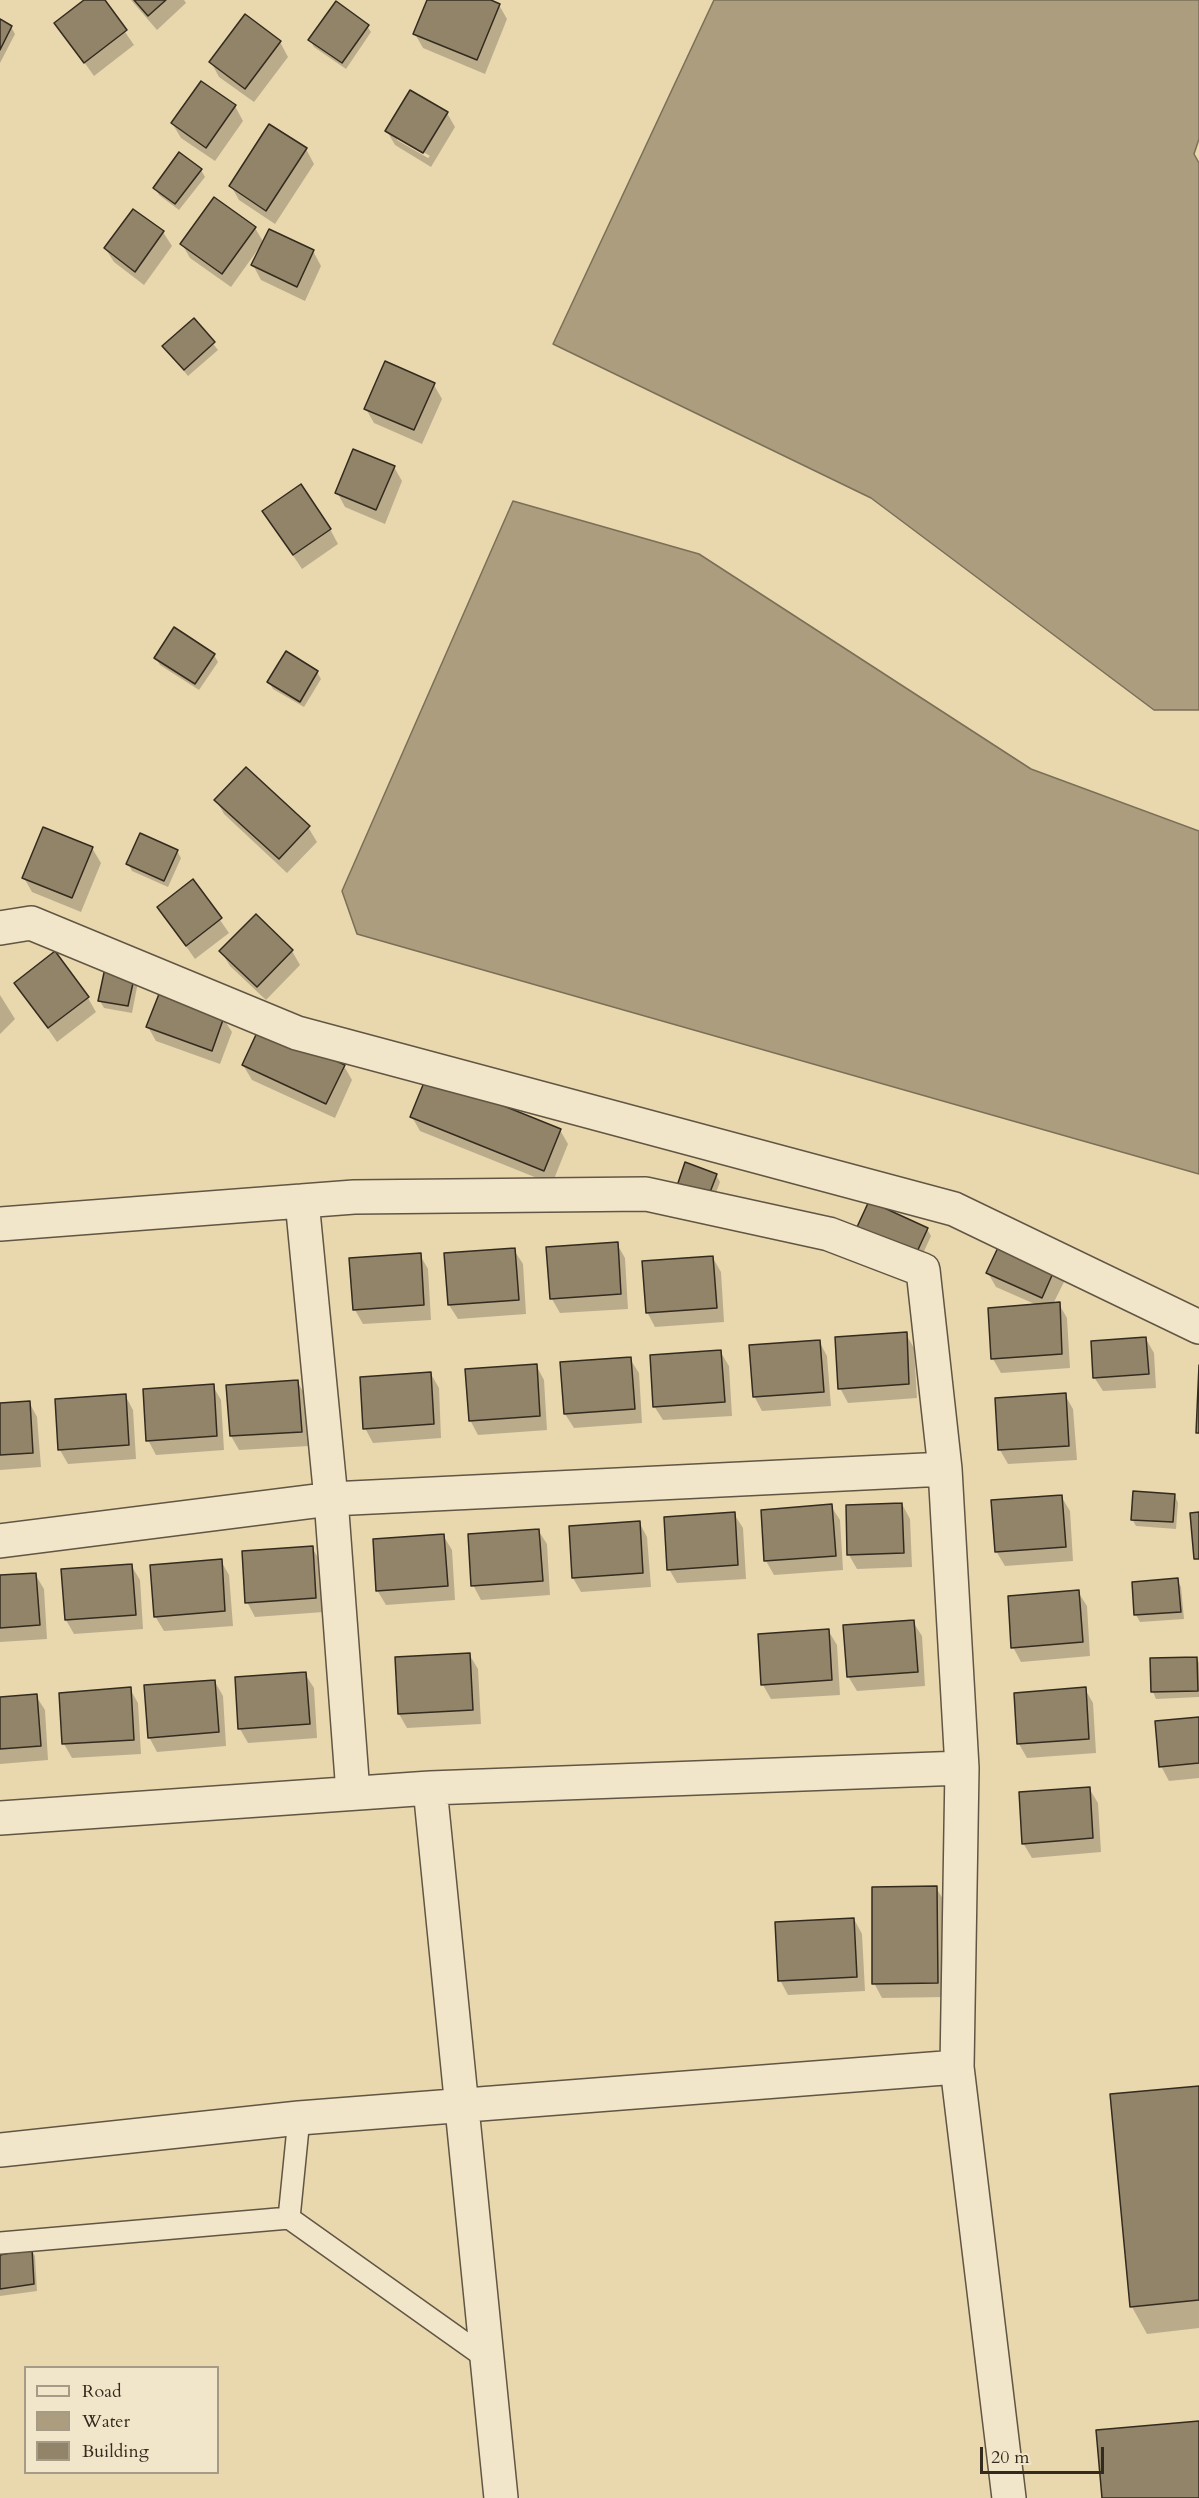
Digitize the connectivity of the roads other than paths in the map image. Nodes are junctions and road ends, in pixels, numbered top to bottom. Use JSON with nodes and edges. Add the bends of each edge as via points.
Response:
{"nodes":[{"id":1,"x":0,"y":928,"type":"edge"},
{"id":2,"x":302,"y":1202,"type":"junction"},
{"id":3,"x":0,"y":1224,"type":"edge"},
{"id":4,"x":1199,"y":1327,"type":"edge"},
{"id":5,"x":945,"y":1469,"type":"junction"},
{"id":6,"x":331,"y":1499,"type":"junction"},
{"id":7,"x":0,"y":1541,"type":"edge"},
{"id":8,"x":962,"y":1768,"type":"junction"},
{"id":9,"x":430,"y":1788,"type":"junction"},
{"id":10,"x":353,"y":1793,"type":"junction"},
{"id":11,"x":0,"y":1818,"type":"edge"},
{"id":12,"x":957,"y":2067,"type":"junction"},
{"id":13,"x":462,"y":2105,"type":"junction"},
{"id":14,"x":299,"y":2118,"type":"junction"},
{"id":15,"x":0,"y":2150,"type":"edge"},
{"id":16,"x":289,"y":2218,"type":"junction"},
{"id":17,"x":0,"y":2243,"type":"edge"},
{"id":18,"x":486,"y":2358,"type":"junction"},
{"id":19,"x":501,"y":2498,"type":"edge"},
{"id":20,"x":1009,"y":2498,"type":"edge"}],
"edges":[{"from":1,"to":4,"type":"street","via":[[31,923],[297,1032],[954,1209]]},
{"from":2,"to":3,"type":"street"},
{"from":2,"to":5,"type":"street","via":[[354,1197],[646,1194],[829,1234],[923,1270]]},
{"from":2,"to":6,"type":"street"},
{"from":5,"to":6,"type":"street"},
{"from":5,"to":8,"type":"street"},
{"from":6,"to":7,"type":"street"},
{"from":6,"to":10,"type":"street"},
{"from":8,"to":9,"type":"street"},
{"from":8,"to":12,"type":"street"},
{"from":9,"to":10,"type":"street"},
{"from":9,"to":13,"type":"street"},
{"from":10,"to":11,"type":"street"},
{"from":12,"to":13,"type":"street"},
{"from":12,"to":20,"type":"street"},
{"from":13,"to":14,"type":"street"},
{"from":13,"to":18,"type":"street"},
{"from":14,"to":15,"type":"street"},
{"from":14,"to":16,"type":"lane"},
{"from":16,"to":17,"type":"lane"},
{"from":16,"to":18,"type":"lane"},
{"from":18,"to":19,"type":"street"}]}
